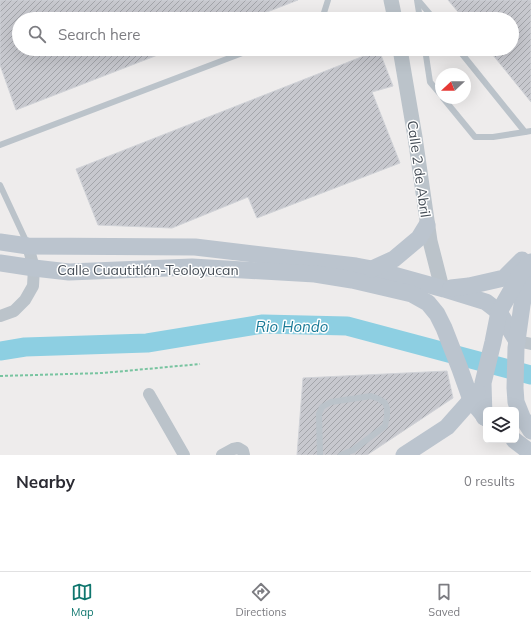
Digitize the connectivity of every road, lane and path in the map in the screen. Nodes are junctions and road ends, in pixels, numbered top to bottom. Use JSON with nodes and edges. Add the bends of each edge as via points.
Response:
{"nodes":[{"id":1,"x":328,"y":0,"type":"edge"},
{"id":2,"x":391,"y":0,"type":"edge"},
{"id":3,"x":418,"y":0,"type":"edge"},
{"id":4,"x":324,"y":12,"type":"edge"},
{"id":5,"x":394,"y":12,"type":"edge"},
{"id":6,"x":419,"y":12,"type":"edge"},
{"id":7,"x":428,"y":12,"type":"edge"},
{"id":8,"x":235,"y":56,"type":"edge"},
{"id":9,"x":401,"y":56,"type":"edge"},
{"id":10,"x":426,"y":56,"type":"edge"},
{"id":11,"x":464,"y":56,"type":"edge"},
{"id":12,"x":435,"y":88,"type":"edge"},
{"id":13,"x":448,"y":104,"type":"edge"},
{"id":14,"x":528,"y":132,"type":"edge"},
{"id":15,"x":0,"y":145,"type":"edge"},
{"id":16,"x":0,"y":185,"type":"edge"},
{"id":17,"x":427,"y":225,"type":"junction"},
{"id":18,"x":0,"y":242,"type":"edge"},
{"id":19,"x":28,"y":246,"type":"junction"},
{"id":20,"x":531,"y":252,"type":"edge"},
{"id":21,"x":531,"y":262,"type":"edge"},
{"id":22,"x":0,"y":263,"type":"edge"},
{"id":23,"x":34,"y":268,"type":"junction"},
{"id":24,"x":372,"y":269,"type":"junction"},
{"id":25,"x":531,"y":274,"type":"edge"},
{"id":26,"x":443,"y":288,"type":"junction"},
{"id":27,"x":499,"y":312,"type":"junction"},
{"id":28,"x":0,"y":316,"type":"edge"},
{"id":29,"x":522,"y":344,"type":"edge"},
{"id":30,"x":200,"y":364,"type":"dead end"},
{"id":31,"x":0,"y":376,"type":"edge"},
{"id":32,"x":149,"y":394,"type":"dead end"},
{"id":33,"x":483,"y":407,"type":"edge"},
{"id":34,"x":483,"y":410,"type":"edge"},
{"id":35,"x":519,"y":429,"type":"edge"},
{"id":36,"x":531,"y":430,"type":"edge"},
{"id":37,"x":531,"y":437,"type":"edge"},
{"id":38,"x":518,"y":443,"type":"edge"},
{"id":39,"x":355,"y":452,"type":"edge"},
{"id":40,"x":531,"y":453,"type":"edge"},
{"id":41,"x":184,"y":455,"type":"edge"},
{"id":42,"x":222,"y":455,"type":"edge"},
{"id":43,"x":244,"y":455,"type":"edge"},
{"id":44,"x":320,"y":455,"type":"edge"},
{"id":45,"x":341,"y":455,"type":"edge"},
{"id":46,"x":404,"y":455,"type":"edge"}],
"edges":[{"from":1,"to":4,"type":"lane"},
{"from":2,"to":5,"type":"street"},
{"from":3,"to":6,"type":"lane"},
{"from":3,"to":7,"type":"lane"},
{"from":8,"to":15,"type":"lane"},
{"from":9,"to":17,"type":"street","name":"Calle 2 de Abril"},
{"from":10,"to":12,"type":"lane","via":[[430,82]]},
{"from":11,"to":14,"type":"lane"},
{"from":13,"to":14,"type":"lane","via":[[475,136],[493,137]]},
{"from":16,"to":19,"type":"lane"},
{"from":17,"to":24,"type":"main road","via":[[419,238],[394,258]]},
{"from":17,"to":26,"type":"street","name":"Calle 2 de Abril"},
{"from":18,"to":19,"type":"main road","name":"Calle Cuautitlán-Teoloyucan"},
{"from":19,"to":23,"type":"street"},
{"from":19,"to":24,"type":"main road","name":"Calle Cuautitlán-Teoloyucan","via":[[195,247]]},
{"from":20,"to":26,"type":"main road","via":[[504,278],[469,286]]},
{"from":21,"to":27,"type":"main road","via":[[520,275]]},
{"from":22,"to":23,"type":"main road","name":"Calle Cuautitlán-Teoloyucan"},
{"from":23,"to":28,"type":"street","via":[[33,286],[25,300],[14,311]]},
{"from":23,"to":34,"type":"main road","name":"Calle Cuautitlán-Teoloyucan","via":[[69,272],[192,267],[315,274],[412,294],[428,303],[437,314],[460,369]]},
{"from":24,"to":26,"type":"main road","name":"Calle Cuautitlán-Teoloyucan"},
{"from":25,"to":29,"type":"main road","via":[[525,290]]},
{"from":26,"to":27,"type":"main road","name":"Calle Cuautitlán-Teoloyucan","via":[[486,302]]},
{"from":27,"to":29,"type":"main road","name":"Calle Cuautitlán-Teoloyucan"},
{"from":27,"to":33,"type":"main road","via":[[483,380]]},
{"from":29,"to":36,"type":"main road","via":[[514,388],[522,417]]},
{"from":30,"to":31,"type":"path","via":[[103,373]]},
{"from":32,"to":41,"type":"street"},
{"from":34,"to":46,"type":"main road","via":[[447,427]]},
{"from":35,"to":37,"type":"main road"},
{"from":38,"to":40,"type":"main road"},
{"from":39,"to":44,"type":"lane","via":[[385,426],[385,403],[371,396],[331,402],[322,407],[319,414]]},
{"from":39,"to":45,"type":"lane"},
{"from":42,"to":43,"type":"street","via":[[238,448]]}]}
